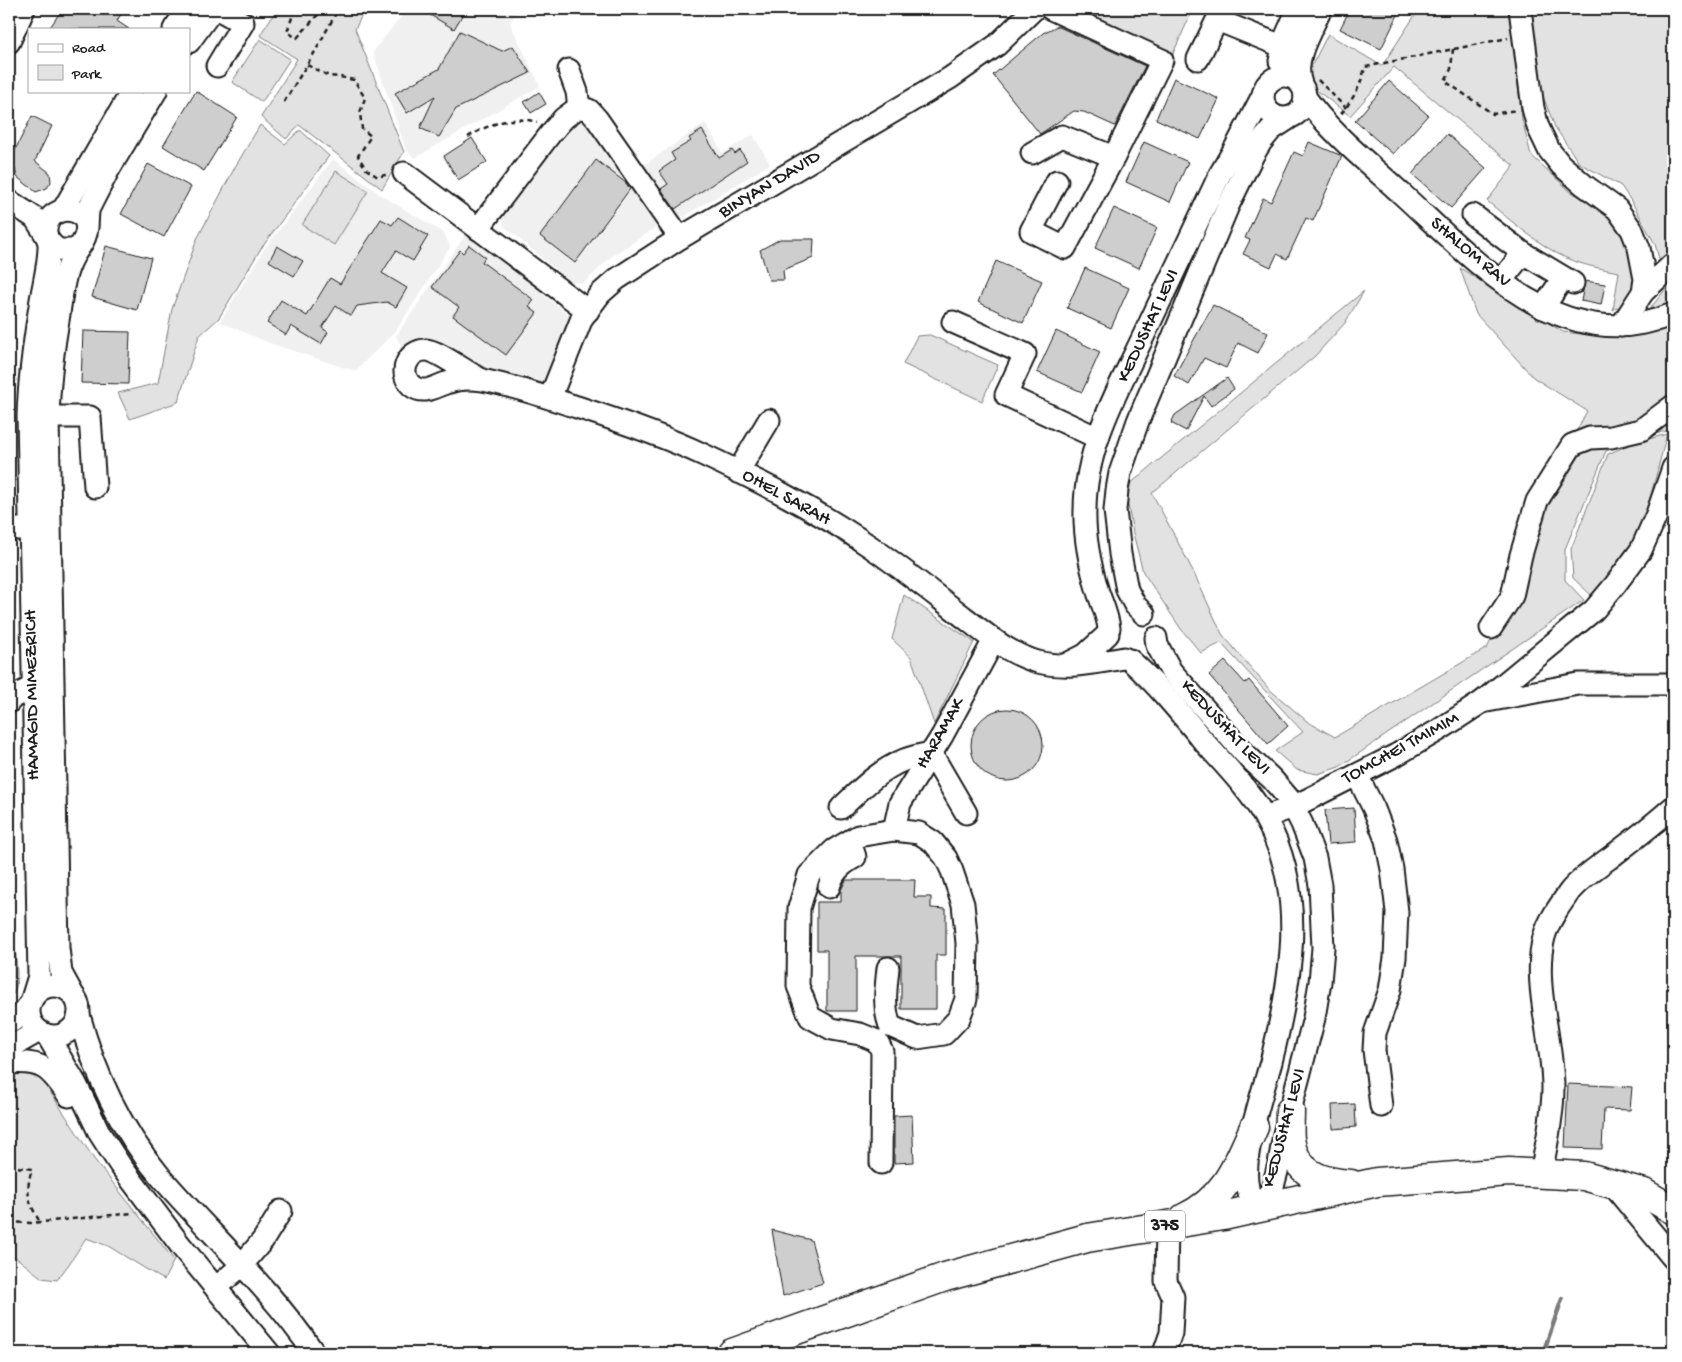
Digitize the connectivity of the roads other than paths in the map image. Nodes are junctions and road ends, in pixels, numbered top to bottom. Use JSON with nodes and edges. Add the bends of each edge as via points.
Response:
{"nodes":[{"id":1,"x":24,"y":9,"type":"edge"},
{"id":2,"x":188,"y":9,"type":"edge"},
{"id":3,"x":213,"y":9,"type":"edge"},
{"id":4,"x":218,"y":9,"type":"edge"},
{"id":5,"x":1034,"y":9,"type":"edge"},
{"id":6,"x":1051,"y":9,"type":"edge"},
{"id":7,"x":1298,"y":9,"type":"edge"},
{"id":8,"x":1321,"y":9,"type":"edge"},
{"id":9,"x":1520,"y":9,"type":"edge"},
{"id":10,"x":175,"y":28,"type":"edge"},
{"id":11,"x":10,"y":34,"type":"edge"},
{"id":12,"x":190,"y":41,"type":"edge"},
{"id":13,"x":1284,"y":46,"type":"junction"},
{"id":14,"x":1198,"y":58,"type":"dead end"},
{"id":15,"x":217,"y":66,"type":"dead end"},
{"id":16,"x":569,"y":70,"type":"dead end"},
{"id":17,"x":1307,"y":86,"type":"junction"},
{"id":18,"x":1267,"y":88,"type":"junction"},
{"id":19,"x":131,"y":92,"type":"edge"},
{"id":20,"x":155,"y":92,"type":"edge"},
{"id":21,"x":579,"y":106,"type":"junction"},
{"id":22,"x":1291,"y":117,"type":"junction"},
{"id":23,"x":1336,"y":132,"type":"junction"},
{"id":24,"x":1032,"y":153,"type":"dead end"},
{"id":25,"x":1114,"y":157,"type":"junction"},
{"id":26,"x":404,"y":173,"type":"road end"},
{"id":27,"x":1057,"y":180,"type":"dead end"},
{"id":28,"x":17,"y":206,"type":"edge"},
{"id":29,"x":59,"y":212,"type":"junction"},
{"id":30,"x":1473,"y":215,"type":"dead end"},
{"id":31,"x":478,"y":229,"type":"junction"},
{"id":32,"x":48,"y":238,"type":"junction"},
{"id":33,"x":83,"y":238,"type":"junction"},
{"id":34,"x":680,"y":238,"type":"junction"},
{"id":35,"x":1523,"y":253,"type":"junction"},
{"id":36,"x":1673,"y":264,"type":"edge"},
{"id":37,"x":1501,"y":281,"type":"junction"},
{"id":38,"x":1643,"y":292,"type":"junction"},
{"id":39,"x":1543,"y":308,"type":"junction"},
{"id":40,"x":588,"y":311,"type":"junction"},
{"id":41,"x":1673,"y":314,"type":"edge"},
{"id":42,"x":953,"y":322,"type":"dead end"},
{"id":43,"x":1621,"y":326,"type":"junction"},
{"id":44,"x":482,"y":380,"type":"dead end"},
{"id":45,"x":550,"y":398,"type":"junction"},
{"id":46,"x":1673,"y":406,"type":"edge"},
{"id":47,"x":48,"y":417,"type":"junction"},
{"id":48,"x":769,"y":420,"type":"dead end"},
{"id":49,"x":1098,"y":438,"type":"junction"},
{"id":50,"x":1673,"y":468,"type":"edge"},
{"id":51,"x":738,"y":472,"type":"junction"},
{"id":52,"x":95,"y":487,"type":"dead end"},
{"id":53,"x":19,"y":529,"type":"edge"},
{"id":54,"x":1144,"y":614,"type":"junction"},
{"id":55,"x":1491,"y":628,"type":"dead end"},
{"id":56,"x":1108,"y":631,"type":"junction"},
{"id":57,"x":1156,"y":638,"type":"junction"},
{"id":58,"x":994,"y":640,"type":"junction"},
{"id":59,"x":1127,"y":659,"type":"junction"},
{"id":60,"x":1065,"y":665,"type":"junction"},
{"id":61,"x":1673,"y":684,"type":"edge"},
{"id":62,"x":33,"y":687,"type":"junction"},
{"id":63,"x":9,"y":702,"type":"edge"},
{"id":64,"x":1482,"y":702,"type":"junction"},
{"id":65,"x":931,"y":753,"type":"junction"},
{"id":66,"x":1357,"y":775,"type":"junction"},
{"id":67,"x":1293,"y":807,"type":"junction"},
{"id":68,"x":1673,"y":807,"type":"edge"},
{"id":69,"x":841,"y":808,"type":"dead end"},
{"id":70,"x":966,"y":814,"type":"dead end"},
{"id":71,"x":1265,"y":817,"type":"junction"},
{"id":72,"x":894,"y":830,"type":"junction"},
{"id":73,"x":850,"y":841,"type":"junction"},
{"id":74,"x":829,"y":887,"type":"dead end"},
{"id":75,"x":888,"y":968,"type":"dead end"},
{"id":76,"x":72,"y":993,"type":"junction"},
{"id":77,"x":31,"y":1002,"type":"junction"},
{"id":78,"x":79,"y":1015,"type":"junction"},
{"id":79,"x":9,"y":1023,"type":"edge"},
{"id":80,"x":43,"y":1033,"type":"junction"},
{"id":81,"x":9,"y":1048,"type":"edge"},
{"id":82,"x":9,"y":1063,"type":"edge"},
{"id":83,"x":1381,"y":1106,"type":"dead end"},
{"id":84,"x":1290,"y":1111,"type":"junction"},
{"id":85,"x":1254,"y":1127,"type":"junction"},
{"id":86,"x":100,"y":1134,"type":"junction"},
{"id":87,"x":881,"y":1163,"type":"dead end"},
{"id":88,"x":1541,"y":1174,"type":"junction"},
{"id":89,"x":1612,"y":1184,"type":"junction"},
{"id":90,"x":1365,"y":1185,"type":"junction"},
{"id":91,"x":1254,"y":1210,"type":"junction"},
{"id":92,"x":1673,"y":1210,"type":"edge"},
{"id":93,"x":281,"y":1211,"type":"dead end"},
{"id":94,"x":1167,"y":1225,"type":"junction"},
{"id":95,"x":1673,"y":1258,"type":"edge"},
{"id":96,"x":242,"y":1265,"type":"junction"},
{"id":97,"x":216,"y":1288,"type":"junction"},
{"id":98,"x":270,"y":1353,"type":"edge"},
{"id":99,"x":314,"y":1353,"type":"edge"},
{"id":100,"x":732,"y":1353,"type":"edge"},
{"id":101,"x":1164,"y":1353,"type":"edge"}],
"edges":[{"from":1,"to":11,"type":"street"},
{"from":2,"to":10,"type":"street"},
{"from":3,"to":12,"type":"street"},
{"from":4,"to":15,"type":"street","via":[[243,23]]},
{"from":5,"to":34,"type":"street","name":"BINYAN DAVID","via":[[997,45],[950,78]]},
{"from":6,"to":25,"type":"street","via":[[1162,60]]},
{"from":7,"to":13,"type":"street","name":"KEDUSHAT LEVI"},
{"from":8,"to":17,"type":"street","via":[[1302,52],[1298,71]]},
{"from":9,"to":38,"type":"street","via":[[1538,127],[1561,165],[1617,210],[1632,230],[1645,279]]},
{"from":13,"to":14,"type":"street","via":[[1217,20]]},
{"from":13,"to":18,"type":"street","name":"KEDUSHAT LEVI"},
{"from":16,"to":21,"type":"street"},
{"from":17,"to":18,"type":"street","via":[[1286,76],[1278,77]]},
{"from":17,"to":22,"type":"street","via":[[1302,108]]},
{"from":17,"to":23,"type":"street","name":"SHALOM RAV","via":[[1317,113]]},
{"from":18,"to":22,"type":"street","via":[[1263,104],[1269,113],[1277,118]]},
{"from":18,"to":49,"type":"street","name":"KEDUSHAT LEVI","via":[[1220,174]]},
{"from":19,"to":29,"type":"street","via":[[78,187]]},
{"from":20,"to":33,"type":"street","name":"HAMAGID MIMEZRICH","via":[[88,210]]},
{"from":21,"to":31,"type":"street","via":[[551,133]]},
{"from":21,"to":34,"type":"street","via":[[589,110],[597,119]]},
{"from":22,"to":23,"type":"street","name":"SHALOM RAV"},
{"from":22,"to":54,"type":"street","name":"KEDUSHAT LEVI","via":[[1261,142],[1240,181],[1138,421],[1120,473],[1116,510],[1120,554],[1127,590]]},
{"from":23,"to":37,"type":"street","name":"SHALOM RAV","via":[[1477,263]]},
{"from":24,"to":25,"type":"street","via":[[1062,136]]},
{"from":25,"to":27,"type":"street","via":[[1065,248],[1031,231]]},
{"from":26,"to":31,"type":"street"},
{"from":28,"to":29,"type":"street","via":[[35,213]]},
{"from":28,"to":32,"type":"street","via":[[35,218]]},
{"from":29,"to":32,"type":"street","via":[[48,220]]},
{"from":29,"to":33,"type":"street","via":[[75,212],[81,216]]},
{"from":30,"to":35,"type":"street"},
{"from":31,"to":40,"type":"street"},
{"from":32,"to":33,"type":"street","via":[[59,250],[66,251]]},
{"from":32,"to":53,"type":"street","name":"HAMAGID MIMEZRICH","via":[[50,253],[30,378],[28,443]]},
{"from":33,"to":47,"type":"street","name":"HAMAGID MIMEZRICH","via":[[69,263],[63,285],[49,379]]},
{"from":34,"to":40,"type":"street","name":"BINYAN DAVID","via":[[616,279]]},
{"from":35,"to":37,"type":"street"},
{"from":35,"to":39,"type":"street","via":[[1568,280]]},
{"from":36,"to":38,"type":"street"},
{"from":37,"to":39,"type":"street","name":"SHALOM RAV"},
{"from":38,"to":43,"type":"street"},
{"from":39,"to":43,"type":"street","name":"SHALOM RAV","via":[[1590,324]]},
{"from":40,"to":45,"type":"street","name":"BINYAN DAVID","via":[[582,318]]},
{"from":41,"to":43,"type":"street","name":"SHALOM RAV"},
{"from":42,"to":49,"type":"street","via":[[1025,354],[1006,395]]},
{"from":44,"to":45,"type":"street","name":"OHEL SARAH"},
{"from":45,"to":51,"type":"street","name":"OHEL SARAH","via":[[632,425]]},
{"from":46,"to":55,"type":"street","via":[[1641,430],[1590,438],[1572,445],[1537,501],[1512,596]]},
{"from":47,"to":52,"type":"street","via":[[90,417]]},
{"from":47,"to":76,"type":"street","name":"HAMAGID MIMEZRICH","via":[[58,948],[61,973]]},
{"from":48,"to":51,"type":"street"},
{"from":49,"to":56,"type":"street","name":"KEDUSHAT LEVI","via":[[1087,481],[1084,510],[1090,561],[1107,615]]},
{"from":50,"to":64,"type":"street","name":"TOMCHEI TMIMIM","via":[[1641,550],[1615,585],[1594,610]]},
{"from":51,"to":58,"type":"street","name":"OHEL SARAH","via":[[871,547]]},
{"from":53,"to":62,"type":"street","name":"HAMAGID MIMEZRICH"},
{"from":54,"to":56,"type":"street","via":[[1132,611],[1120,614]]},
{"from":54,"to":57,"type":"street","via":[[1152,622]]},
{"from":56,"to":59,"type":"street","via":[[1113,651]]},
{"from":56,"to":60,"type":"street","via":[[1085,655]]},
{"from":57,"to":59,"type":"street","via":[[1147,654]]},
{"from":57,"to":67,"type":"street","name":"KEDUSHAT LEVI","via":[[1171,670],[1245,754],[1272,779]]},
{"from":58,"to":60,"type":"street","name":"OHEL SARAH","via":[[1037,662]]},
{"from":58,"to":65,"type":"street","name":"HARAMAK"},
{"from":59,"to":60,"type":"street","name":"OHEL SARAH"},
{"from":59,"to":71,"type":"street","name":"KEDUSHAT LEVI","via":[[1154,682]]},
{"from":61,"to":64,"type":"street","via":[[1578,684]]},
{"from":62,"to":63,"type":"street"},
{"from":62,"to":77,"type":"street","name":"HAMAGID MIMEZRICH","via":[[39,976]]},
{"from":64,"to":66,"type":"street","name":"TOMCHEI TMIMIM","via":[[1440,730]]},
{"from":65,"to":69,"type":"street","via":[[905,759],[884,770]]},
{"from":65,"to":70,"type":"street"},
{"from":65,"to":72,"type":"street","name":"HARAMAK","via":[[900,803]]},
{"from":66,"to":67,"type":"street","name":"TOMCHEI TMIMIM"},
{"from":66,"to":83,"type":"street","via":[[1386,840],[1397,912],[1390,990],[1375,1033]]},
{"from":67,"to":71,"type":"street","name":"TOMCHEI TMIMIM"},
{"from":67,"to":84,"type":"street","name":"KEDUSHAT LEVI","via":[[1315,858],[1320,885],[1323,948],[1314,1018]]},
{"from":68,"to":88,"type":"street","via":[[1572,889],[1552,917],[1544,936],[1540,976],[1553,1089]]},
{"from":71,"to":85,"type":"street","name":"KEDUSHAT LEVI","via":[[1285,867],[1292,947],[1284,1012]]},
{"from":72,"to":73,"type":"street","via":[[858,836]]},
{"from":72,"to":75,"type":"street","via":[[919,833],[933,842],[952,871],[963,904],[967,943],[966,999],[959,1018],[944,1034],[917,1038],[890,1026],[885,1004]]},
{"from":73,"to":74,"type":"street","via":[[855,856],[842,864],[832,876]]},
{"from":73,"to":87,"type":"street","via":[[834,850],[809,875],[799,908],[798,986],[810,1018],[832,1029],[877,1041],[882,1051]]},
{"from":76,"to":77,"type":"street","via":[[66,988],[50,986],[36,993]]},
{"from":76,"to":78,"type":"street","via":[[77,999]]},
{"from":77,"to":79,"type":"street","via":[[19,1017]]},
{"from":77,"to":80,"type":"street","via":[[30,1019]]},
{"from":78,"to":80,"type":"street","via":[[71,1030],[63,1034]]},
{"from":78,"to":96,"type":"street","via":[[87,1047],[122,1121],[159,1175]]},
{"from":80,"to":81,"type":"street"},
{"from":80,"to":86,"type":"street","via":[[76,1084]]},
{"from":82,"to":86,"type":"street","via":[[42,1066],[55,1075]]},
{"from":84,"to":90,"type":"main road","via":[[1290,1139],[1295,1157],[1308,1172],[1320,1179]]},
{"from":84,"to":91,"type":"street","name":"KEDUSHAT LEVI","via":[[1272,1190]]},
{"from":85,"to":91,"type":"street","name":"KEDUSHAT LEVI","via":[[1247,1157],[1247,1186]]},
{"from":85,"to":94,"type":"main road","via":[[1240,1162],[1219,1194],[1200,1211]]},
{"from":86,"to":97,"type":"street","via":[[120,1165]]},
{"from":88,"to":89,"type":"main road","number":"375","via":[[1584,1176]]},
{"from":88,"to":90,"type":"main road","number":"375","via":[[1509,1172]]},
{"from":89,"to":92,"type":"main road","number":"375","via":[[1644,1193]]},
{"from":89,"to":95,"type":"street"},
{"from":90,"to":91,"type":"main road","number":"375"},
{"from":91,"to":94,"type":"main road","number":"375"},
{"from":93,"to":96,"type":"street"},
{"from":94,"to":100,"type":"main road","number":"375","via":[[1087,1238],[945,1277]]},
{"from":94,"to":101,"type":"street","via":[[1166,1281],[1173,1297],[1171,1333]]},
{"from":96,"to":97,"type":"street"},
{"from":96,"to":99,"type":"street"},
{"from":97,"to":98,"type":"street"}]}
